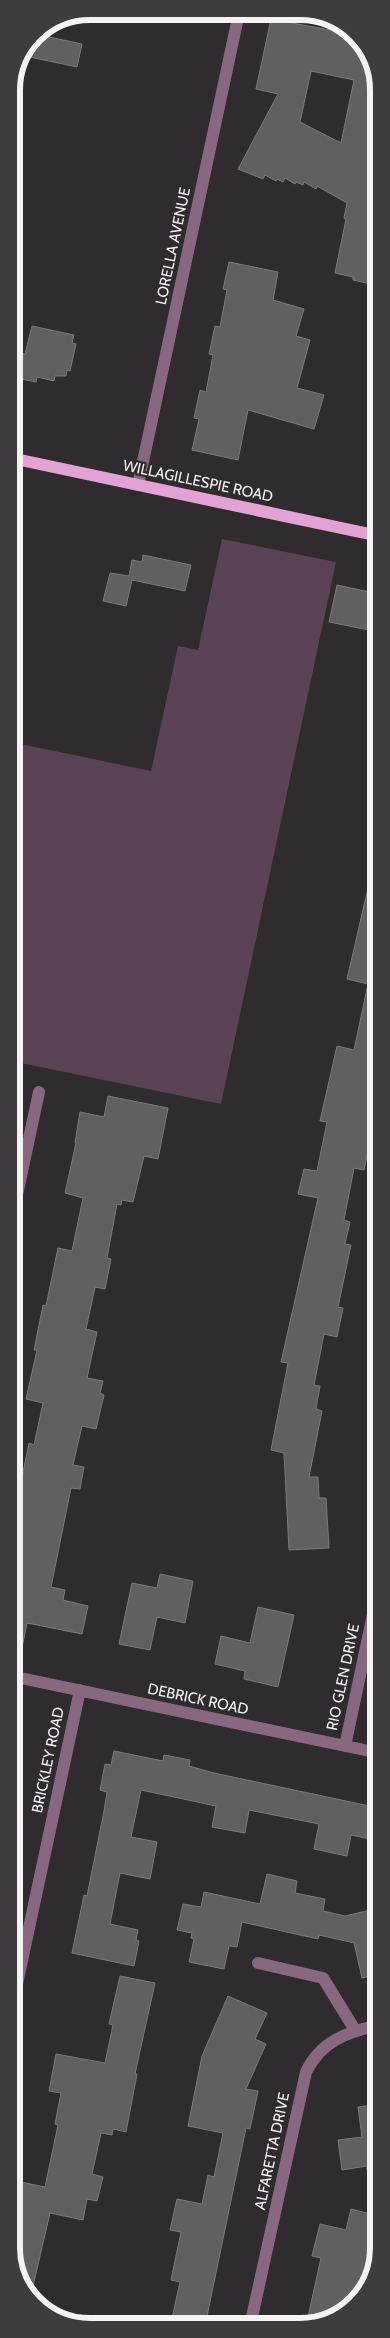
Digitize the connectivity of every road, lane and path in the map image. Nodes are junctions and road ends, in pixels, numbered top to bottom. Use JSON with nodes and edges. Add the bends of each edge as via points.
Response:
{"nodes":[{"id":1,"x":238,"y":20,"type":"edge"},
{"id":2,"x":20,"y":460,"type":"edge"},
{"id":3,"x":138,"y":485,"type":"junction"},
{"id":4,"x":370,"y":534,"type":"edge"},
{"id":5,"x":40,"y":1092,"type":"dead end"},
{"id":6,"x":20,"y":1182,"type":"edge"},
{"id":7,"x":370,"y":1628,"type":"edge"},
{"id":8,"x":20,"y":1678,"type":"edge"},
{"id":9,"x":80,"y":1690,"type":"junction"},
{"id":10,"x":345,"y":1746,"type":"junction"},
{"id":11,"x":370,"y":1751,"type":"edge"},
{"id":12,"x":258,"y":1963,"type":"dead end"},
{"id":13,"x":20,"y":1974,"type":"edge"},
{"id":14,"x":370,"y":2027,"type":"edge"},
{"id":15,"x":355,"y":2030,"type":"junction"},
{"id":16,"x":252,"y":2318,"type":"edge"}],
"edges":[{"from":1,"to":3,"type":"street","name":"LORELLA AVENUE"},
{"from":2,"to":3,"type":"main road","name":"WILLAGILLESPIE ROAD"},
{"from":3,"to":4,"type":"main road","name":"WILLAGILLESPIE ROAD"},
{"from":5,"to":6,"type":"street"},
{"from":7,"to":10,"type":"street","name":"RIO GLEN DRIVE"},
{"from":8,"to":9,"type":"street","name":"DEBRICK ROAD"},
{"from":9,"to":10,"type":"street","name":"DEBRICK ROAD"},
{"from":9,"to":13,"type":"street","name":"BRICKLEY ROAD"},
{"from":10,"to":11,"type":"street","name":"DEBRICK ROAD"},
{"from":12,"to":15,"type":"street","via":[[323,1978]]},
{"from":14,"to":15,"type":"street","name":"ALFARETTA DRIVE"},
{"from":15,"to":16,"type":"street","name":"ALFARETTA DRIVE","via":[[322,2049],[306,2072]]}]}
